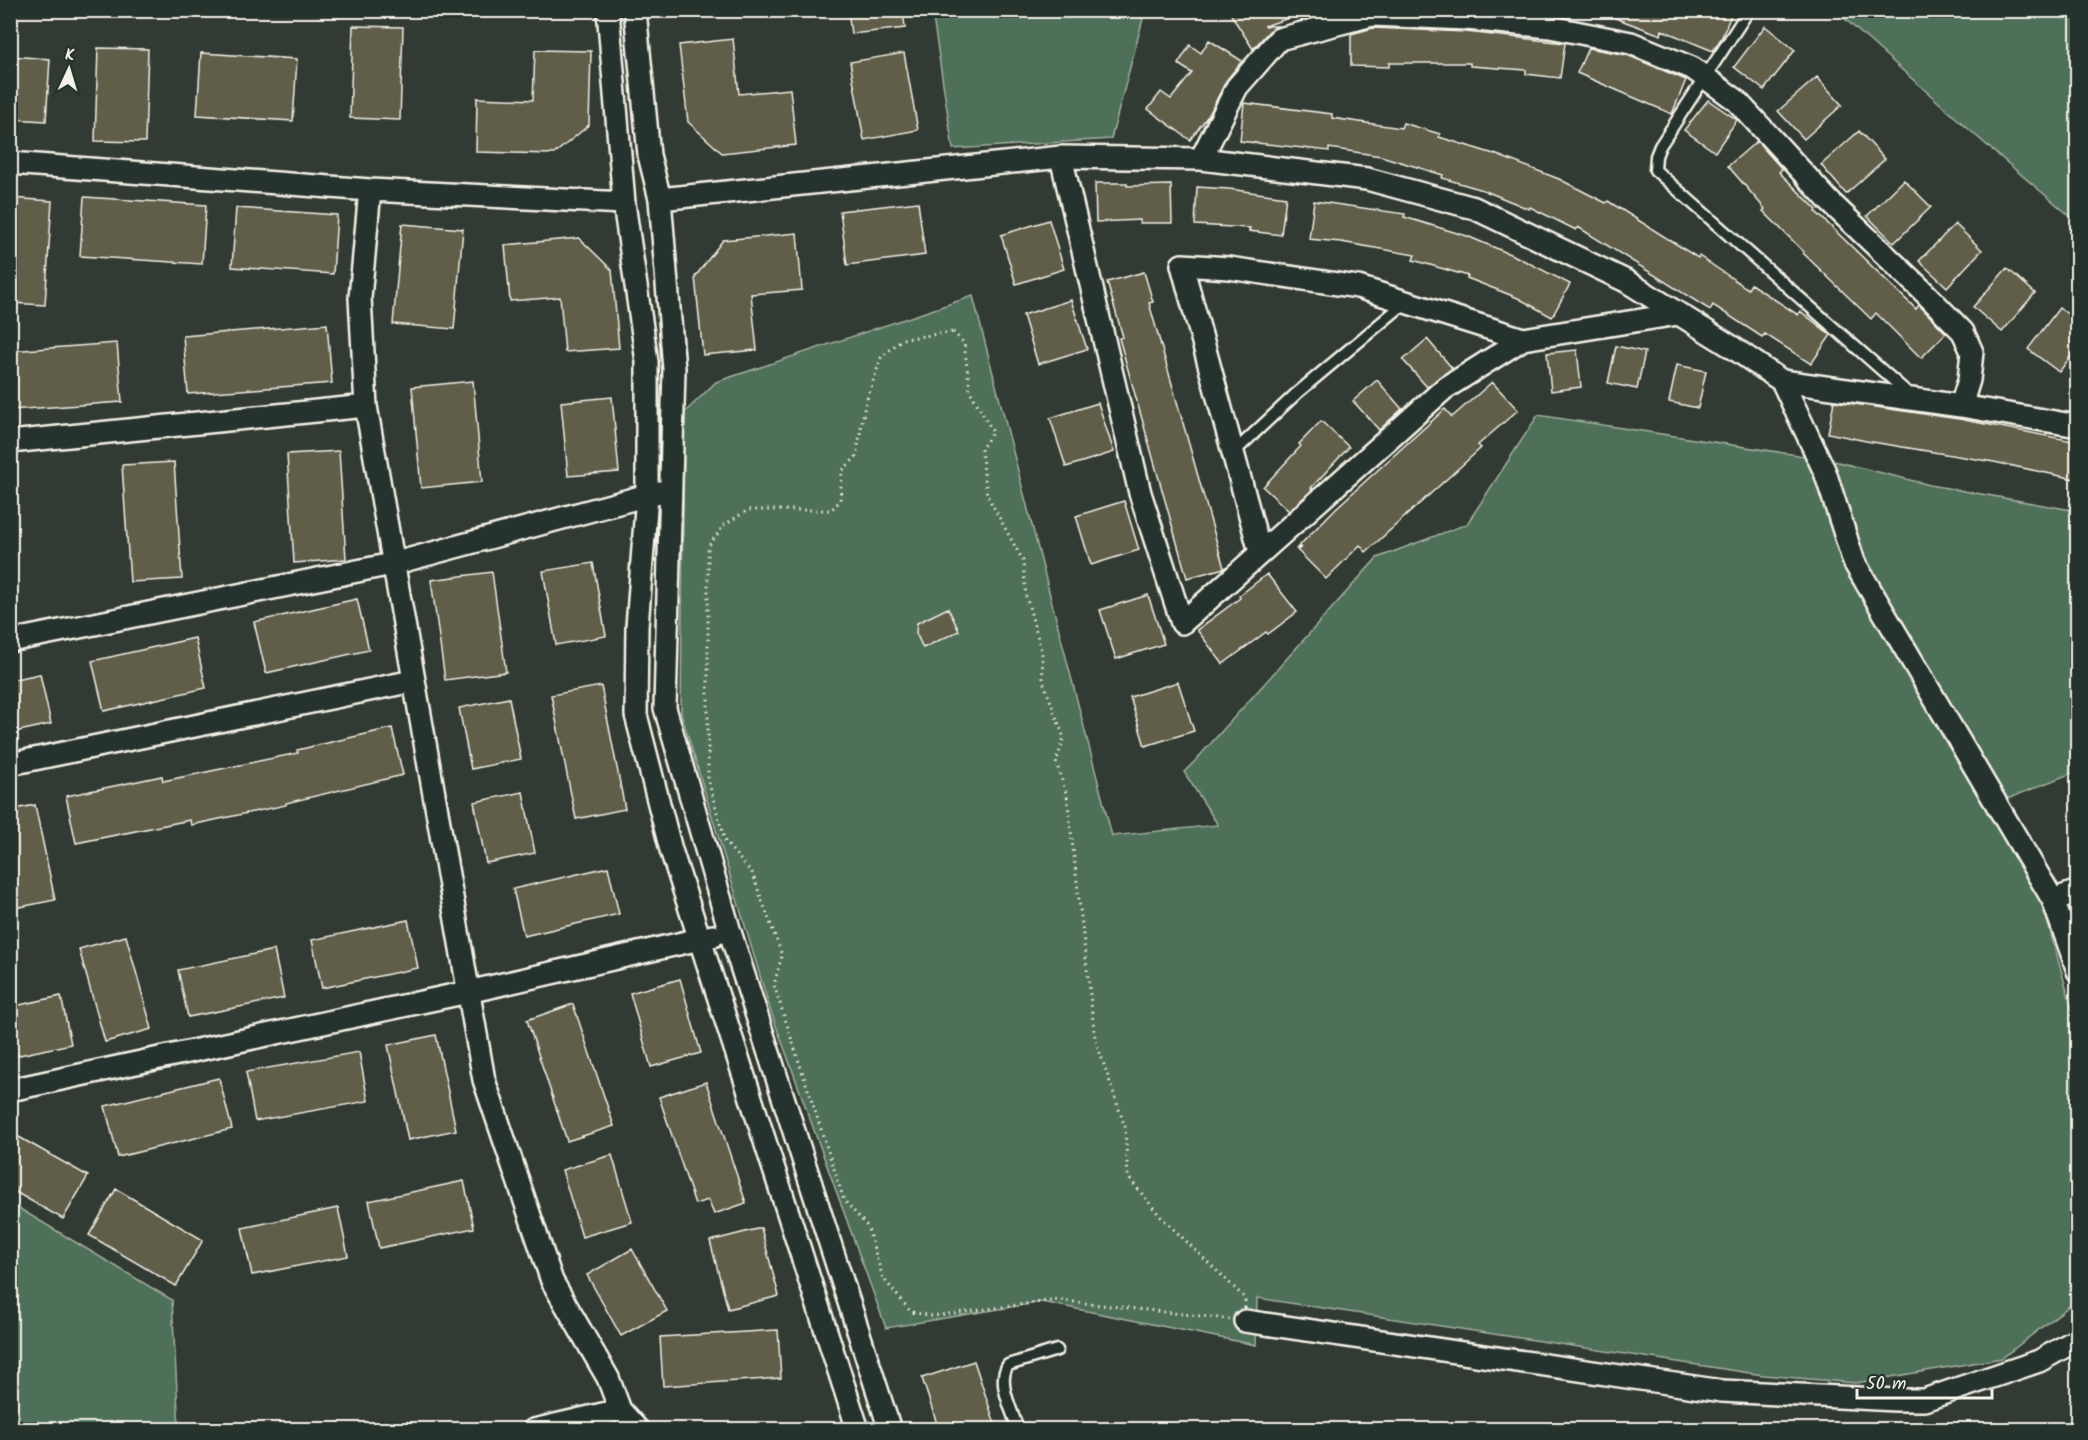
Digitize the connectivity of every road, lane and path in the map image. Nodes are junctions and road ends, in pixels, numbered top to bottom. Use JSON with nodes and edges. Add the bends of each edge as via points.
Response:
{"nodes":[{"id":1,"x":608,"y":10,"type":"edge"},
{"id":2,"x":635,"y":10,"type":"edge"},
{"id":3,"x":1749,"y":10,"type":"edge"},
{"id":4,"x":1706,"y":78,"type":"junction"},
{"id":5,"x":1060,"y":157,"type":"junction"},
{"id":6,"x":1201,"y":159,"type":"junction"},
{"id":7,"x":10,"y":163,"type":"edge"},
{"id":8,"x":370,"y":190,"type":"junction"},
{"id":9,"x":660,"y":200,"type":"junction"},
{"id":10,"x":624,"y":203,"type":"junction"},
{"id":11,"x":1406,"y":302,"type":"junction"},
{"id":12,"x":1678,"y":314,"type":"junction"},
{"id":13,"x":1523,"y":339,"type":"junction"},
{"id":14,"x":1782,"y":381,"type":"junction"},
{"id":15,"x":1915,"y":400,"type":"junction"},
{"id":16,"x":366,"y":406,"type":"junction"},
{"id":17,"x":1961,"y":406,"type":"junction"},
{"id":18,"x":2078,"y":426,"type":"edge"},
{"id":19,"x":10,"y":442,"type":"edge"},
{"id":20,"x":1233,"y":453,"type":"junction"},
{"id":21,"x":671,"y":489,"type":"junction"},
{"id":22,"x":646,"y":495,"type":"junction"},
{"id":23,"x":1260,"y":552,"type":"junction"},
{"id":24,"x":392,"y":564,"type":"junction"},
{"id":25,"x":10,"y":641,"type":"edge"},
{"id":26,"x":413,"y":681,"type":"junction"},
{"id":27,"x":10,"y":764,"type":"edge"},
{"id":28,"x":2078,"y":891,"type":"edge"},
{"id":29,"x":2053,"y":900,"type":"junction"},
{"id":30,"x":730,"y":932,"type":"junction"},
{"id":31,"x":700,"y":940,"type":"junction"},
{"id":32,"x":2078,"y":971,"type":"edge"},
{"id":33,"x":468,"y":992,"type":"junction"},
{"id":34,"x":10,"y":1090,"type":"edge"},
{"id":35,"x":1245,"y":1321,"type":"junction"},
{"id":36,"x":2078,"y":1339,"type":"edge"},
{"id":37,"x":1057,"y":1350,"type":"dead end"},
{"id":38,"x":620,"y":1410,"type":"junction"},
{"id":39,"x":889,"y":1428,"type":"edge"},
{"id":40,"x":534,"y":1430,"type":"edge"},
{"id":41,"x":638,"y":1430,"type":"edge"},
{"id":42,"x":858,"y":1430,"type":"edge"},
{"id":43,"x":862,"y":1430,"type":"edge"},
{"id":44,"x":1018,"y":1430,"type":"edge"}],
"edges":[{"from":1,"to":10,"type":"street"},
{"from":2,"to":9,"type":"street","via":[[649,155]]},
{"from":3,"to":4,"type":"lane"},
{"from":4,"to":6,"type":"street","via":[[1631,43],[1550,27],[1372,15],[1279,39],[1237,87]]},
{"from":4,"to":15,"type":"lane","via":[[1660,146],[1655,170]]},
{"from":4,"to":17,"type":"street","via":[[1736,100],[1830,202],[1963,332],[1972,352]]},
{"from":5,"to":6,"type":"street"},
{"from":5,"to":9,"type":"street"},
{"from":5,"to":23,"type":"street","via":[[1140,493],[1182,623]]},
{"from":6,"to":12,"type":"street","via":[[1366,179],[1474,208],[1626,281]]},
{"from":7,"to":8,"type":"street"},
{"from":8,"to":10,"type":"street"},
{"from":8,"to":16,"type":"street","via":[[360,298]]},
{"from":9,"to":10,"type":"street","via":[[656,214],[642,220],[628,213]]},
{"from":9,"to":21,"type":"street","via":[[674,369]]},
{"from":10,"to":22,"type":"street","via":[[647,362]]},
{"from":11,"to":13,"type":"street"},
{"from":11,"to":20,"type":"lane","via":[[1297,393]]},
{"from":11,"to":20,"type":"street","via":[[1358,287],[1182,265]]},
{"from":12,"to":13,"type":"street"},
{"from":12,"to":14,"type":"street"},
{"from":13,"to":23,"type":"street","via":[[1444,389]]},
{"from":14,"to":15,"type":"street"},
{"from":14,"to":29,"type":"street","via":[[1825,472],[1854,562]]},
{"from":15,"to":17,"type":"street"},
{"from":16,"to":19,"type":"street"},
{"from":16,"to":24,"type":"street"},
{"from":17,"to":18,"type":"street"},
{"from":20,"to":23,"type":"street"},
{"from":21,"to":22,"type":"street"},
{"from":21,"to":30,"type":"street","via":[[665,708]]},
{"from":22,"to":24,"type":"street"},
{"from":22,"to":31,"type":"street","via":[[636,715],[671,850]]},
{"from":24,"to":25,"type":"street"},
{"from":24,"to":26,"type":"street"},
{"from":26,"to":27,"type":"street"},
{"from":26,"to":33,"type":"street"},
{"from":28,"to":29,"type":"street"},
{"from":29,"to":32,"type":"street"},
{"from":30,"to":31,"type":"street"},
{"from":30,"to":39,"type":"street"},
{"from":31,"to":33,"type":"street"},
{"from":31,"to":42,"type":"street"},
{"from":33,"to":34,"type":"street"},
{"from":33,"to":38,"type":"street","via":[[484,1080],[552,1281],[608,1378]]},
{"from":35,"to":35,"type":"path","via":[[1245,1299],[1161,1217],[1128,1177],[1125,1127],[1095,1038],[1067,796],[1056,762],[1064,738],[1043,681],[1042,653],[1026,596],[1023,561],[987,495],[981,449],[993,432],[969,392],[964,343],[953,332],[902,339],[881,358],[865,405],[856,457],[842,471],[840,501],[831,510],[748,510],[724,525],[708,547],[708,779],[725,842],[752,873],[782,955],[774,986],[844,1200],[867,1226],[883,1278],[911,1312],[932,1316],[1057,1300]]},
{"from":35,"to":36,"type":"street","via":[[1722,1391],[1896,1400],[1924,1400],[2039,1361]]},
{"from":37,"to":44,"type":"lane","via":[[1008,1365],[1004,1372]]},
{"from":38,"to":40,"type":"street"},
{"from":38,"to":41,"type":"street"},
{"from":39,"to":43,"type":"street"}]}
